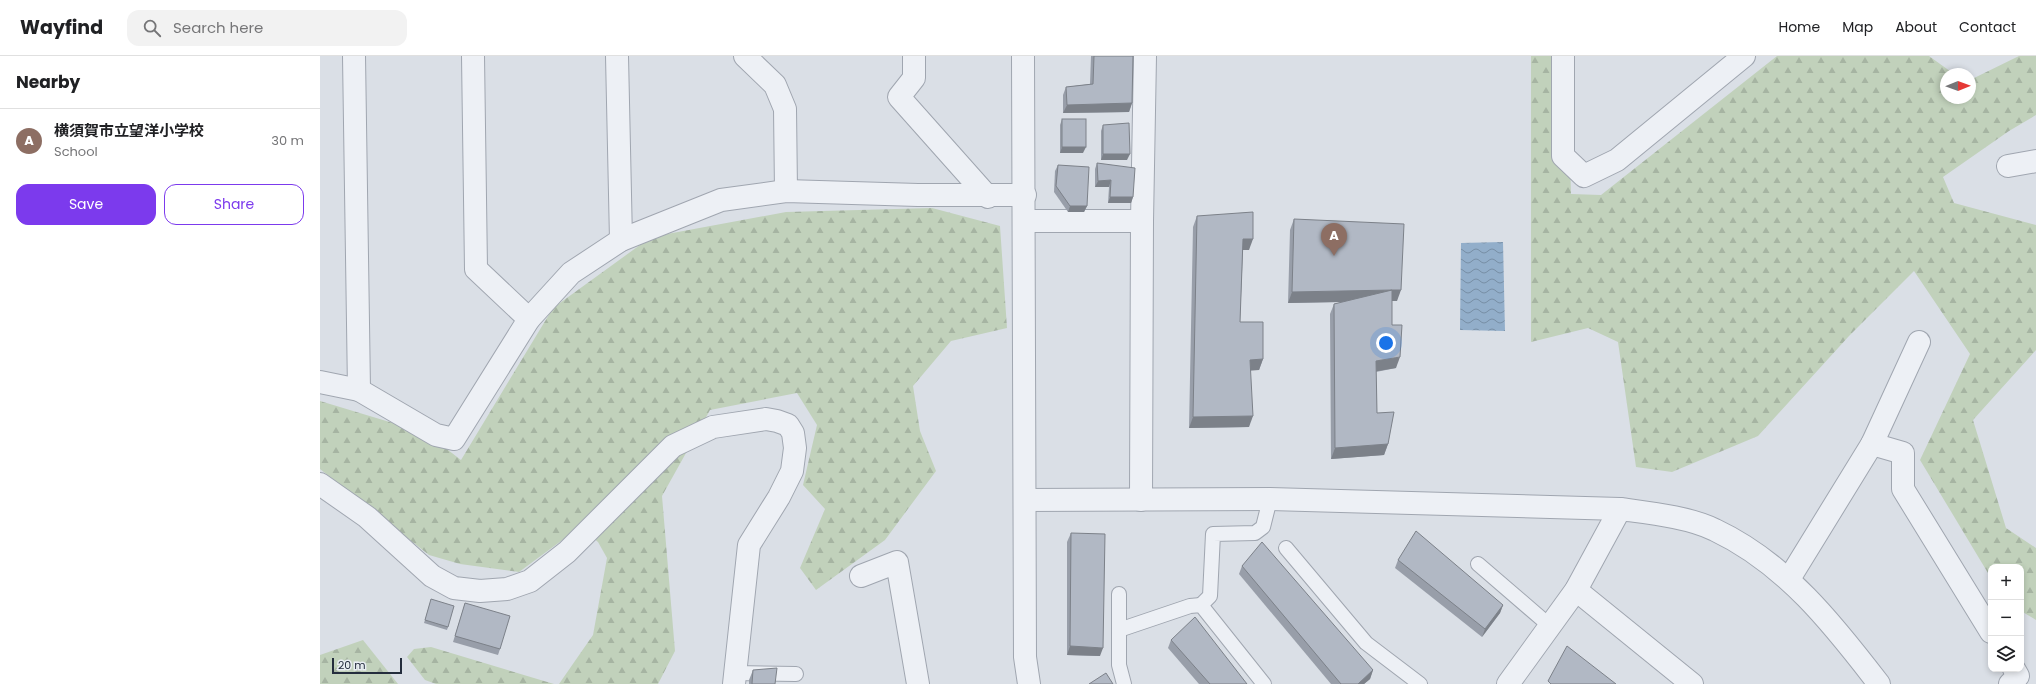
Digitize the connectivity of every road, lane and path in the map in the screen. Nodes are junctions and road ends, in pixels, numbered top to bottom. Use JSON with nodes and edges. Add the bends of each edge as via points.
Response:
{"nodes":[{"id":1,"x":354,"y":56,"type":"edge"},
{"id":2,"x":473,"y":56,"type":"edge"},
{"id":3,"x":616,"y":56,"type":"edge"},
{"id":4,"x":745,"y":56,"type":"edge"},
{"id":5,"x":914,"y":56,"type":"edge"},
{"id":6,"x":1023,"y":56,"type":"edge"},
{"id":7,"x":1145,"y":56,"type":"edge"},
{"id":8,"x":1563,"y":56,"type":"edge"},
{"id":9,"x":1744,"y":56,"type":"edge"},
{"id":10,"x":2036,"y":161,"type":"edge"},
{"id":11,"x":2008,"y":166,"type":"dead end"},
{"id":12,"x":786,"y":191,"type":"junction"},
{"id":13,"x":1025,"y":195,"type":"junction"},
{"id":14,"x":988,"y":197,"type":"junction"},
{"id":15,"x":1142,"y":221,"type":"junction"},
{"id":16,"x":1025,"y":222,"type":"junction"},
{"id":17,"x":621,"y":240,"type":"junction"},
{"id":18,"x":529,"y":319,"type":"junction"},
{"id":19,"x":1919,"y":342,"type":"dead end"},
{"id":20,"x":320,"y":382,"type":"edge"},
{"id":21,"x":359,"y":390,"type":"junction"},
{"id":22,"x":1872,"y":444,"type":"junction"},
{"id":23,"x":320,"y":484,"type":"edge"},
{"id":24,"x":1025,"y":500,"type":"junction"},
{"id":25,"x":1141,"y":500,"type":"junction"},
{"id":26,"x":1270,"y":500,"type":"junction"},
{"id":27,"x":1620,"y":509,"type":"junction"},
{"id":28,"x":1286,"y":548,"type":"dead end"},
{"id":29,"x":1478,"y":564,"type":"dead end"},
{"id":30,"x":861,"y":576,"type":"dead end"},
{"id":31,"x":1789,"y":579,"type":"junction"},
{"id":32,"x":1576,"y":590,"type":"junction"},
{"id":33,"x":1119,"y":594,"type":"dead end"},
{"id":34,"x":1201,"y":605,"type":"junction"},
{"id":35,"x":1550,"y":626,"type":"junction"},
{"id":36,"x":1988,"y":627,"type":"edge"},
{"id":37,"x":1119,"y":630,"type":"junction"},
{"id":38,"x":2016,"y":672,"type":"edge"},
{"id":39,"x":796,"y":674,"type":"dead end"},
{"id":40,"x":734,"y":679,"type":"edge"},
{"id":41,"x":1689,"y":683,"type":"edge"},
{"id":42,"x":918,"y":684,"type":"edge"},
{"id":43,"x":1029,"y":684,"type":"edge"},
{"id":44,"x":1124,"y":684,"type":"edge"},
{"id":45,"x":1264,"y":684,"type":"edge"},
{"id":46,"x":1420,"y":684,"type":"edge"},
{"id":47,"x":1508,"y":684,"type":"edge"},
{"id":48,"x":1880,"y":684,"type":"edge"},
{"id":49,"x":2010,"y":684,"type":"edge"}],
"edges":[{"from":1,"to":21,"type":"street"},
{"from":2,"to":18,"type":"street","via":[[476,269]]},
{"from":3,"to":17,"type":"street"},
{"from":4,"to":12,"type":"street","via":[[775,85],[786,109]]},
{"from":5,"to":14,"type":"street","via":[[914,78],[899,97]]},
{"from":6,"to":13,"type":"street"},
{"from":7,"to":15,"type":"street"},
{"from":8,"to":9,"type":"street","via":[[1563,156],[1584,176],[1618,160]]},
{"from":10,"to":11,"type":"street"},
{"from":12,"to":14,"type":"street"},
{"from":12,"to":17,"type":"street","via":[[721,200]]},
{"from":13,"to":14,"type":"street"},
{"from":13,"to":16,"type":"street"},
{"from":15,"to":16,"type":"street"},
{"from":15,"to":25,"type":"street"},
{"from":16,"to":24,"type":"street"},
{"from":17,"to":18,"type":"street","via":[[571,273]]},
{"from":18,"to":21,"type":"street","via":[[454,439],[436,435]]},
{"from":19,"to":22,"type":"street"},
{"from":20,"to":21,"type":"street"},
{"from":22,"to":31,"type":"street"},
{"from":22,"to":36,"type":"street","via":[[1903,453],[1903,489]]},
{"from":23,"to":40,"type":"street","via":[[367,517],[432,576],[454,588],[480,591],[507,589],[530,581],[567,552],[673,446],[708,429],[728,424],[766,420],[788,426],[793,433],[795,448],[792,471],[780,497],[749,545]]},
{"from":24,"to":25,"type":"street"},
{"from":24,"to":43,"type":"street","via":[[1025,657]]},
{"from":25,"to":26,"type":"street"},
{"from":26,"to":27,"type":"street"},
{"from":26,"to":34,"type":"lane","via":[[1263,527],[1255,533],[1213,534],[1210,596]]},
{"from":27,"to":31,"type":"street","via":[[1661,514],[1714,529],[1757,554]]},
{"from":27,"to":32,"type":"street"},
{"from":28,"to":46,"type":"lane","via":[[1366,643]]},
{"from":29,"to":35,"type":"lane"},
{"from":30,"to":42,"type":"street","via":[[897,562]]},
{"from":31,"to":48,"type":"street","via":[[1844,638]]},
{"from":32,"to":35,"type":"street"},
{"from":32,"to":41,"type":"street"},
{"from":33,"to":37,"type":"lane"},
{"from":34,"to":37,"type":"lane","via":[[1190,606]]},
{"from":34,"to":45,"type":"lane"},
{"from":35,"to":47,"type":"street"},
{"from":37,"to":44,"type":"lane","via":[[1119,665]]},
{"from":38,"to":49,"type":"street","via":[[2018,676]]},
{"from":39,"to":40,"type":"lane"}]}
